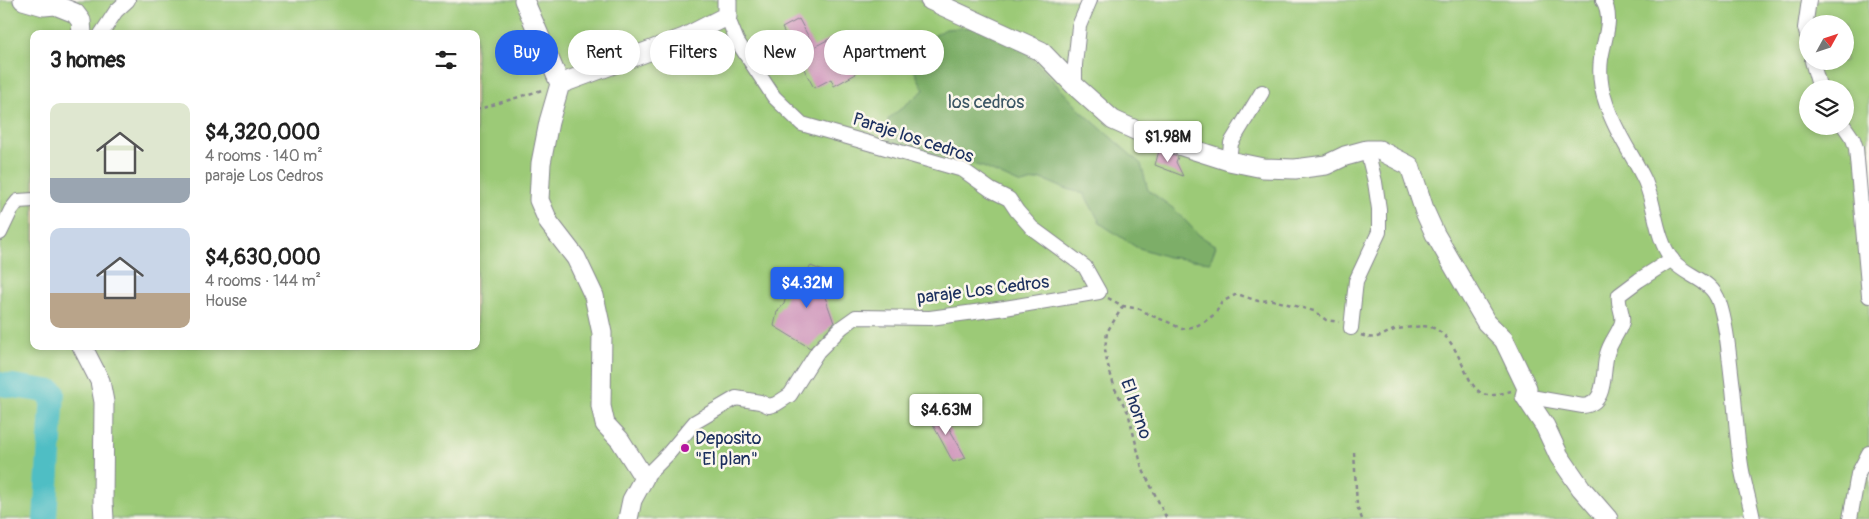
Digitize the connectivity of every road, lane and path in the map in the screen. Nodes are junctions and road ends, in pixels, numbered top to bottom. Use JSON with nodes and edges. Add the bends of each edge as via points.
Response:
{"nodes":[{"id":1,"x":23,"y":0,"type":"edge"},
{"id":2,"x":128,"y":0,"type":"edge"},
{"id":3,"x":524,"y":0,"type":"edge"},
{"id":4,"x":930,"y":0,"type":"edge"},
{"id":5,"x":1090,"y":0,"type":"edge"},
{"id":6,"x":1603,"y":0,"type":"edge"},
{"id":7,"x":1809,"y":0,"type":"edge"},
{"id":8,"x":727,"y":8,"type":"edge"},
{"id":9,"x":1807,"y":15,"type":"edge"},
{"id":10,"x":81,"y":30,"type":"edge"},
{"id":11,"x":104,"y":30,"type":"edge"},
{"id":12,"x":560,"y":84,"type":"junction"},
{"id":13,"x":1075,"y":86,"type":"junction"},
{"id":14,"x":1262,"y":92,"type":"dead end"},
{"id":15,"x":480,"y":109,"type":"edge"},
{"id":16,"x":1850,"y":135,"type":"edge"},
{"id":17,"x":1367,"y":150,"type":"junction"},
{"id":18,"x":1229,"y":161,"type":"junction"},
{"id":19,"x":30,"y":200,"type":"edge"},
{"id":20,"x":0,"y":233,"type":"edge"},
{"id":21,"x":1672,"y":259,"type":"junction"},
{"id":22,"x":1099,"y":292,"type":"junction"},
{"id":23,"x":1869,"y":296,"type":"edge"},
{"id":24,"x":1123,"y":306,"type":"junction"},
{"id":25,"x":1351,"y":328,"type":"junction"},
{"id":26,"x":84,"y":350,"type":"edge"},
{"id":27,"x":1526,"y":392,"type":"junction"},
{"id":28,"x":1354,"y":452,"type":"dead end"},
{"id":29,"x":1867,"y":456,"type":"edge"},
{"id":30,"x":1869,"y":473,"type":"edge"},
{"id":31,"x":644,"y":478,"type":"junction"},
{"id":32,"x":104,"y":519,"type":"edge"},
{"id":33,"x":628,"y":519,"type":"edge"},
{"id":34,"x":1167,"y":519,"type":"edge"},
{"id":35,"x":1362,"y":519,"type":"edge"},
{"id":36,"x":1608,"y":519,"type":"edge"},
{"id":37,"x":1753,"y":519,"type":"edge"},
{"id":38,"x":1850,"y":519,"type":"edge"}],
"edges":[{"from":1,"to":10,"type":"main road","via":[[44,6],[55,5],[75,13]]},
{"from":2,"to":11,"type":"street"},
{"from":3,"to":12,"type":"main road"},
{"from":4,"to":13,"type":"main road","via":[[1041,51]]},
{"from":5,"to":13,"type":"street","via":[[1079,26]]},
{"from":6,"to":21,"type":"street","via":[[1608,8],[1600,79],[1605,102],[1644,181],[1657,230]]},
{"from":7,"to":9,"type":"street"},
{"from":8,"to":12,"type":"main road","via":[[684,38]]},
{"from":8,"to":22,"type":"street","name":"Paraje los cedros","via":[[737,41],[774,97],[802,124],[963,170],[1009,200],[1032,228],[1085,266]]},
{"from":12,"to":15,"type":"path"},
{"from":12,"to":31,"type":"main road","via":[[541,163],[539,200],[549,223],[576,258],[594,296],[602,332],[601,406],[605,424],[620,440]]},
{"from":13,"to":18,"type":"main road","via":[[1113,120],[1144,134]]},
{"from":14,"to":18,"type":"street","via":[[1231,143]]},
{"from":16,"to":23,"type":"street","via":[[1856,148]]},
{"from":17,"to":18,"type":"main road","via":[[1326,165],[1295,169],[1263,168]]},
{"from":17,"to":25,"type":"street","via":[[1376,182],[1379,232],[1356,280]]},
{"from":17,"to":27,"type":"main road","via":[[1379,150],[1410,166],[1435,234],[1486,322],[1504,340]]},
{"from":19,"to":20,"type":"street","via":[[18,202]]},
{"from":21,"to":27,"type":"street","via":[[1619,295],[1622,322],[1606,354],[1602,388],[1596,400],[1583,406]]},
{"from":21,"to":37,"type":"street","via":[[1713,290],[1719,301],[1727,337],[1742,471]]},
{"from":22,"to":24,"type":"path"},
{"from":22,"to":31,"type":"street","name":"paraje Los Cedros","via":[[930,318],[856,317],[818,351],[790,395],[769,406],[736,398],[695,422]]},
{"from":24,"to":25,"type":"path","via":[[1140,309],[1182,329],[1204,322],[1215,314],[1222,302],[1237,294],[1314,311],[1326,320]]},
{"from":24,"to":34,"type":"path","name":"El horno","via":[[1107,332],[1107,362],[1115,389],[1128,412],[1142,468]]},
{"from":25,"to":27,"type":"path","via":[[1363,337],[1379,338],[1395,329],[1430,326],[1442,332],[1456,349],[1470,384],[1478,392],[1489,395]]},
{"from":26,"to":32,"type":"main road","via":[[100,381],[104,402]]},
{"from":27,"to":36,"type":"main road","via":[[1559,456]]},
{"from":28,"to":35,"type":"path"},
{"from":29,"to":30,"type":"street"},
{"from":29,"to":38,"type":"street","via":[[1858,474]]},
{"from":31,"to":33,"type":"main road","via":[[632,500]]}]}
